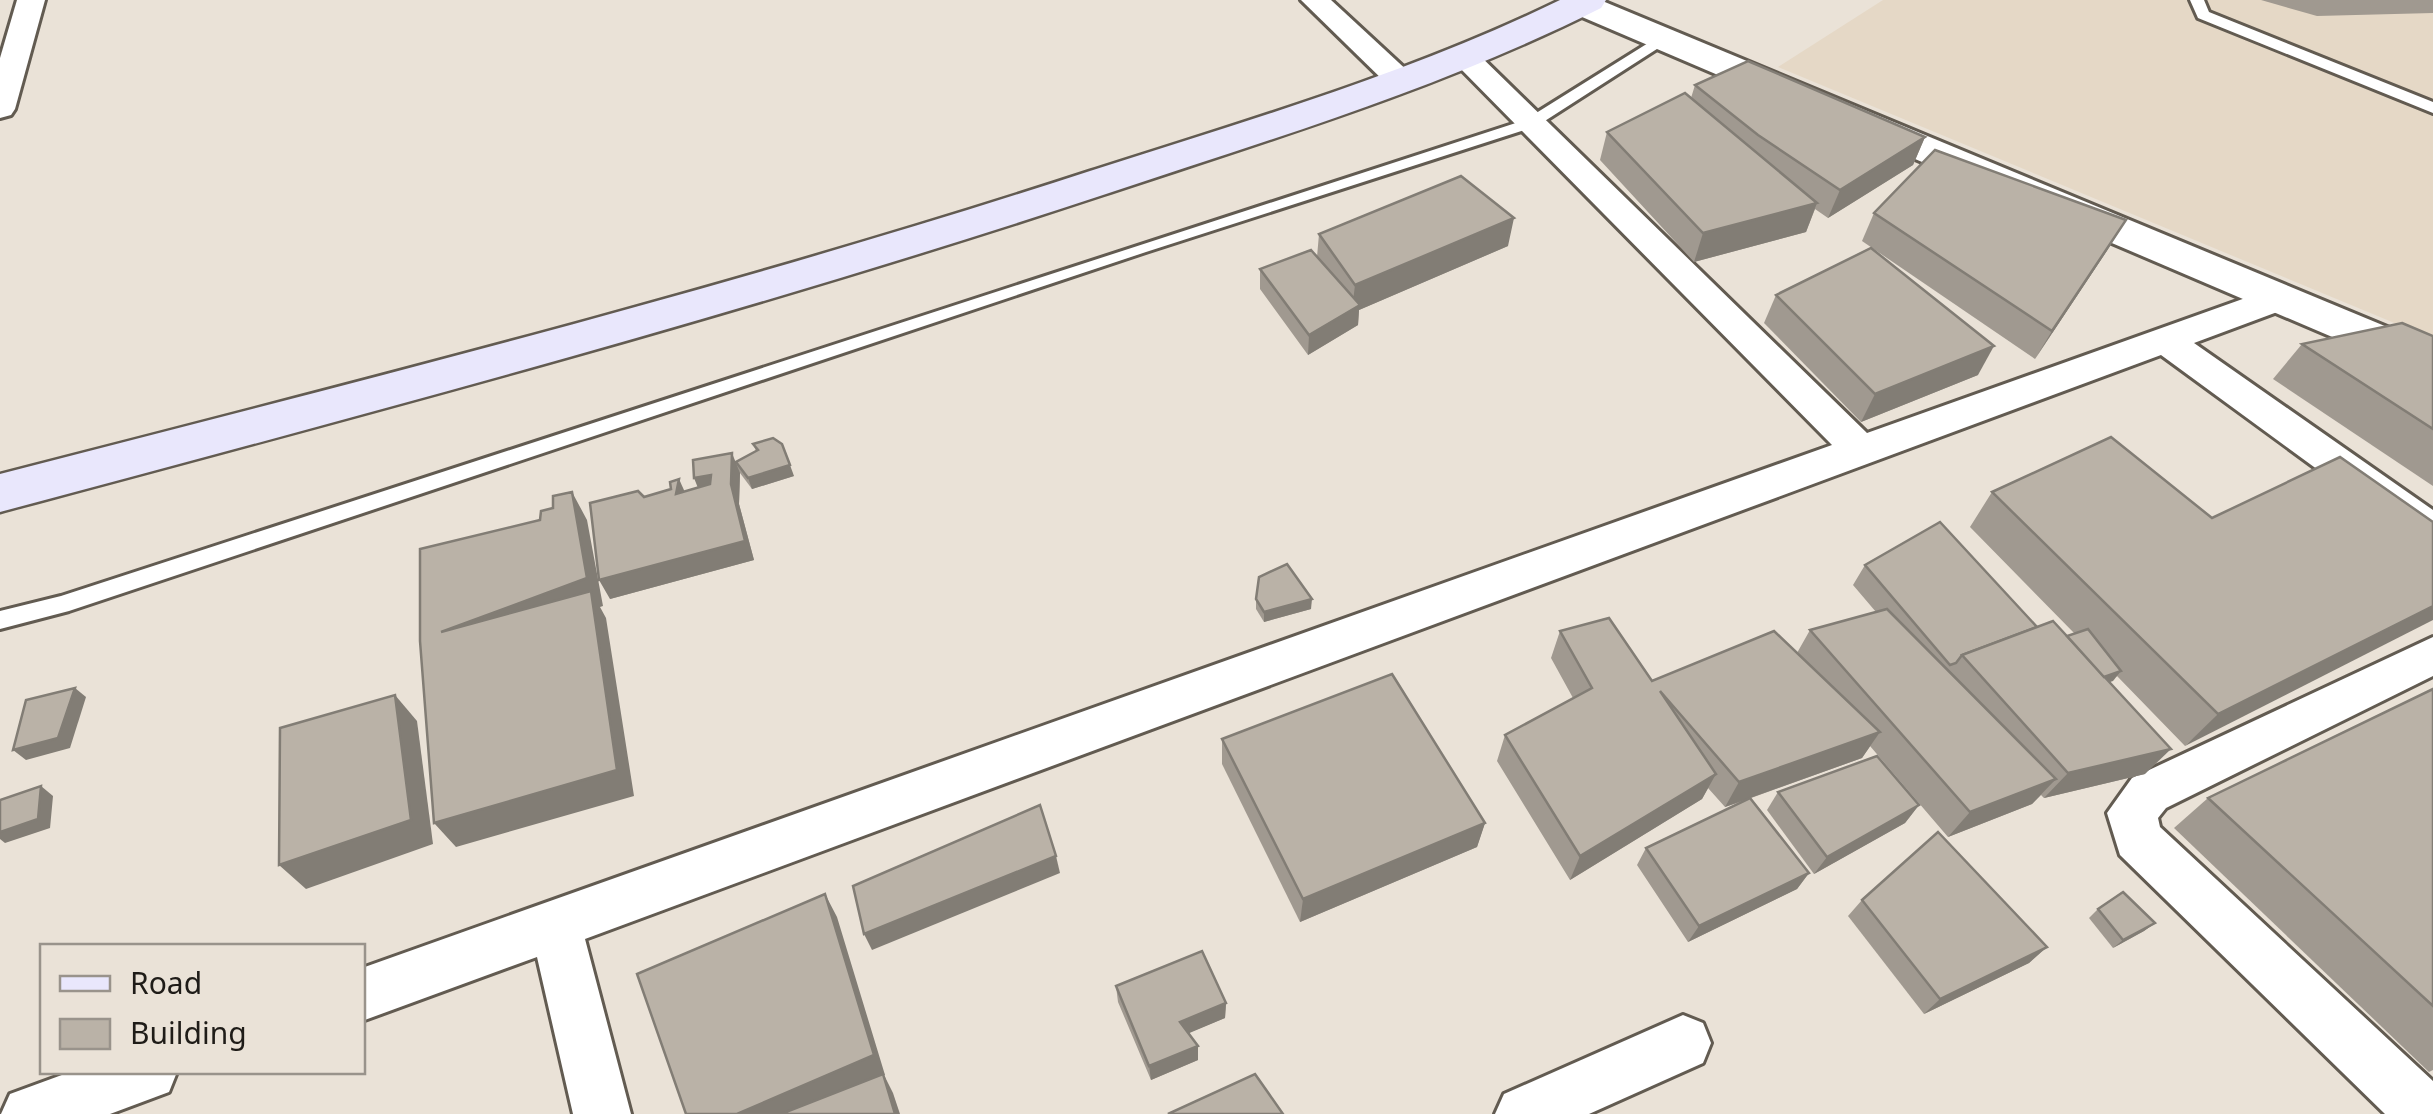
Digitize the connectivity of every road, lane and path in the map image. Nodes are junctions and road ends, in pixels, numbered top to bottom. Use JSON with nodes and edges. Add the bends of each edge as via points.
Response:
{"nodes":[{"id":1,"x":31,"y":0,"type":"edge"},
{"id":2,"x":1316,"y":0,"type":"edge"},
{"id":3,"x":2197,"y":0,"type":"edge"},
{"id":4,"x":1580,"y":1,"type":"edge"},
{"id":5,"x":1666,"y":38,"type":"junction"},
{"id":6,"x":1462,"y":55,"type":"junction"},
{"id":7,"x":1400,"y":80,"type":"junction"},
{"id":8,"x":0,"y":108,"type":"edge"},
{"id":9,"x":2433,"y":108,"type":"edge"},
{"id":10,"x":1532,"y":123,"type":"junction"},
{"id":11,"x":2278,"y":299,"type":"junction"},
{"id":12,"x":2166,"y":340,"type":"junction"},
{"id":13,"x":2433,"y":364,"type":"edge"},
{"id":14,"x":1864,"y":453,"type":"junction"},
{"id":15,"x":0,"y":493,"type":"edge"},
{"id":16,"x":2433,"y":532,"type":"edge"},
{"id":17,"x":0,"y":620,"type":"edge"},
{"id":18,"x":2433,"y":654,"type":"edge"},
{"id":19,"x":556,"y":926,"type":"junction"},
{"id":20,"x":365,"y":994,"type":"edge"},
{"id":21,"x":1683,"y":1043,"type":"dead end"},
{"id":22,"x":143,"y":1074,"type":"edge"},
{"id":23,"x":30,"y":1114,"type":"edge"},
{"id":24,"x":602,"y":1114,"type":"edge"},
{"id":25,"x":1524,"y":1114,"type":"edge"},
{"id":26,"x":2426,"y":1114,"type":"edge"}],
"edges":[{"from":1,"to":8,"type":"street"},
{"from":2,"to":7,"type":"street"},
{"from":3,"to":9,"type":"lane","via":[[2203,15]]},
{"from":4,"to":5,"type":"street"},
{"from":4,"to":6,"type":"main road"},
{"from":5,"to":10,"type":"lane"},
{"from":5,"to":11,"type":"street"},
{"from":6,"to":7,"type":"main road"},
{"from":6,"to":10,"type":"street"},
{"from":7,"to":15,"type":"main road","via":[[933,239]]},
{"from":10,"to":14,"type":"street"},
{"from":10,"to":17,"type":"lane"},
{"from":11,"to":12,"type":"street"},
{"from":11,"to":13,"type":"street"},
{"from":12,"to":14,"type":"street"},
{"from":12,"to":16,"type":"street"},
{"from":14,"to":19,"type":"street"},
{"from":18,"to":26,"type":"street","via":[[2149,793],[2132,814],[2138,839]]},
{"from":19,"to":20,"type":"street"},
{"from":19,"to":24,"type":"street"},
{"from":21,"to":25,"type":"street"},
{"from":22,"to":23,"type":"street"}]}
